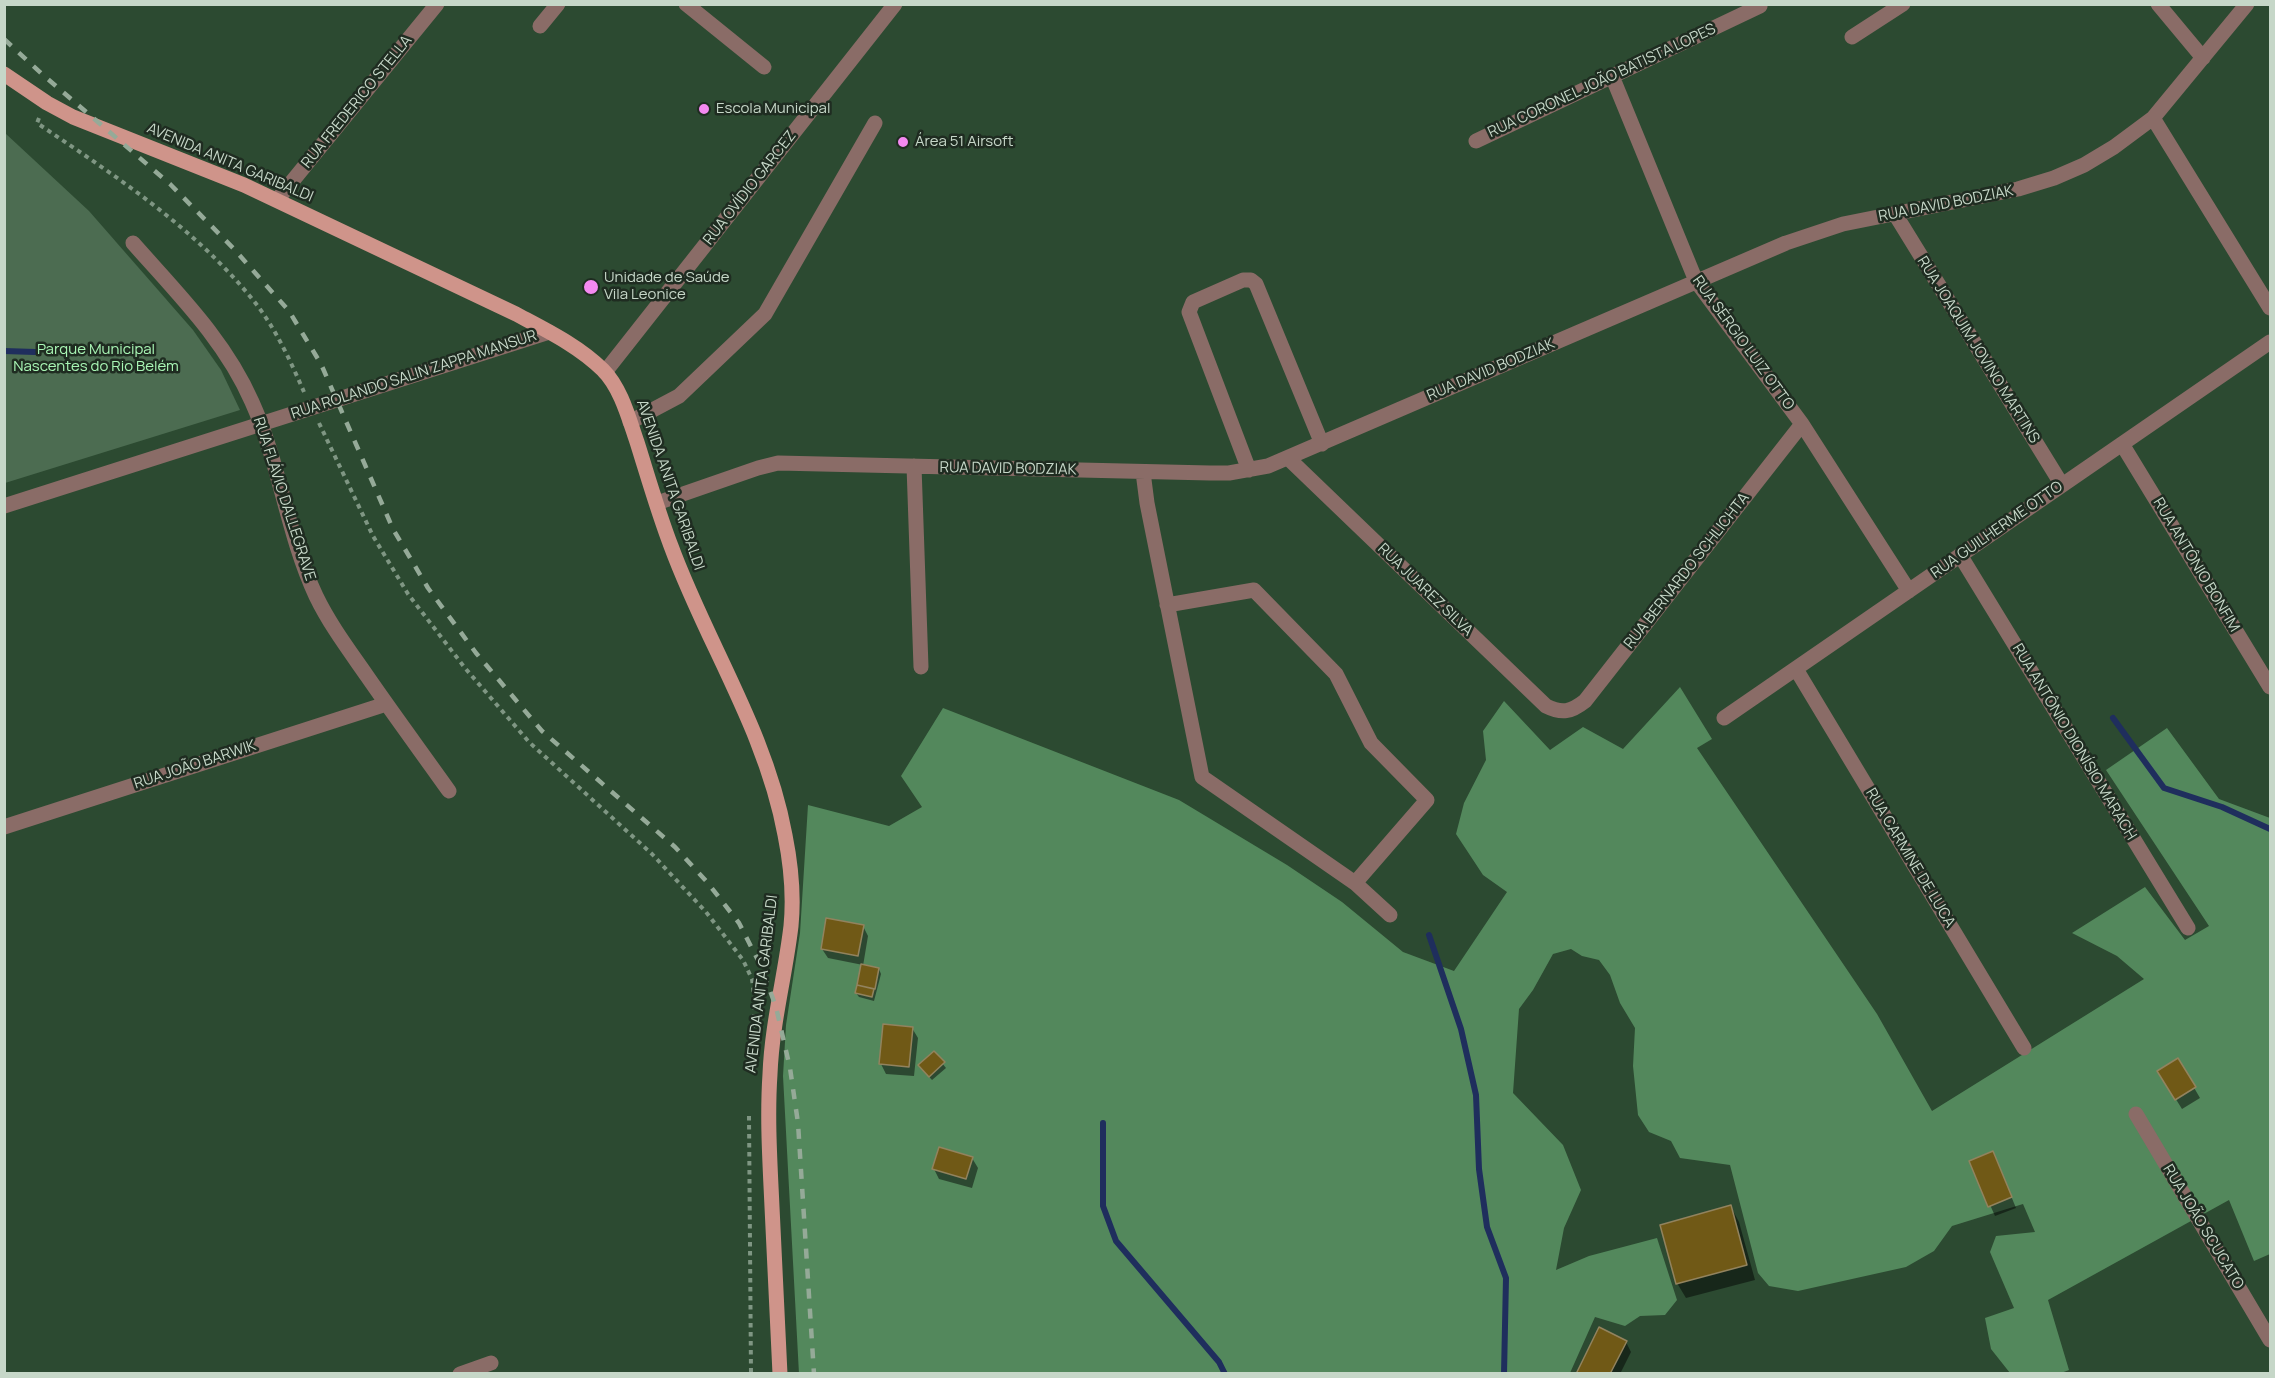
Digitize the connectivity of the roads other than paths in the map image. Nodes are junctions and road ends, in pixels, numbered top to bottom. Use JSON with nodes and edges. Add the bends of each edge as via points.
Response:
{"nodes":[{"id":1,"x":437,"y":4,"type":"edge"},
{"id":2,"x":558,"y":4,"type":"edge"},
{"id":3,"x":686,"y":4,"type":"edge"},
{"id":4,"x":896,"y":4,"type":"edge"},
{"id":5,"x":1903,"y":4,"type":"edge"},
{"id":6,"x":2158,"y":4,"type":"edge"},
{"id":7,"x":2247,"y":4,"type":"edge"},
{"id":8,"x":1760,"y":6,"type":"edge"},
{"id":9,"x":540,"y":26,"type":"dead end"},
{"id":10,"x":1852,"y":37,"type":"dead end"},
{"id":11,"x":2203,"y":58,"type":"junction"},
{"id":12,"x":764,"y":67,"type":"dead end"},
{"id":13,"x":4,"y":74,"type":"edge"},
{"id":14,"x":1612,"y":76,"type":"junction"},
{"id":15,"x":2153,"y":118,"type":"junction"},
{"id":16,"x":874,"y":123,"type":"dead end"},
{"id":17,"x":1476,"y":141,"type":"dead end"},
{"id":18,"x":277,"y":200,"type":"junction"},
{"id":19,"x":1895,"y":214,"type":"junction"},
{"id":20,"x":133,"y":243,"type":"dead end"},
{"id":21,"x":1696,"y":282,"type":"junction"},
{"id":22,"x":2271,"y":308,"type":"edge"},
{"id":23,"x":549,"y":332,"type":"junction"},
{"id":24,"x":2271,"y":342,"type":"edge"},
{"id":25,"x":605,"y":372,"type":"junction"},
{"id":26,"x":630,"y":422,"type":"junction"},
{"id":27,"x":261,"y":424,"type":"junction"},
{"id":28,"x":1802,"y":424,"type":"junction"},
{"id":29,"x":1322,"y":444,"type":"junction"},
{"id":30,"x":2122,"y":444,"type":"junction"},
{"id":31,"x":1289,"y":459,"type":"junction"},
{"id":32,"x":914,"y":466,"type":"junction"},
{"id":33,"x":1250,"y":470,"type":"junction"},
{"id":34,"x":1143,"y":472,"type":"junction"},
{"id":35,"x":2062,"y":485,"type":"junction"},
{"id":36,"x":657,"y":503,"type":"junction"},
{"id":37,"x":4,"y":506,"type":"edge"},
{"id":38,"x":1960,"y":555,"type":"junction"},
{"id":39,"x":1909,"y":591,"type":"junction"},
{"id":40,"x":1167,"y":606,"type":"junction"},
{"id":41,"x":921,"y":668,"type":"dead end"},
{"id":42,"x":1796,"y":669,"type":"junction"},
{"id":43,"x":2271,"y":687,"type":"edge"},
{"id":44,"x":387,"y":704,"type":"junction"},
{"id":45,"x":1567,"y":712,"type":"joint"},
{"id":46,"x":1724,"y":718,"type":"dead end"},
{"id":47,"x":450,"y":791,"type":"dead end"},
{"id":48,"x":4,"y":827,"type":"edge"},
{"id":49,"x":1355,"y":883,"type":"junction"},
{"id":50,"x":1390,"y":915,"type":"dead end"},
{"id":51,"x":2188,"y":928,"type":"dead end"},
{"id":52,"x":2024,"y":1047,"type":"dead end"},
{"id":53,"x":2136,"y":1114,"type":"dead end"},
{"id":54,"x":2271,"y":1340,"type":"edge"},
{"id":55,"x":491,"y":1363,"type":"dead end"},
{"id":56,"x":460,"y":1374,"type":"edge"},
{"id":57,"x":780,"y":1374,"type":"edge"}],
"edges":[{"from":1,"to":18,"type":"street","name":"RUA FREDERICO STELLA"},
{"from":2,"to":9,"type":"street"},
{"from":3,"to":12,"type":"street"},
{"from":4,"to":25,"type":"street","name":"RUA OVÍDIO GARCEZ"},
{"from":5,"to":10,"type":"street"},
{"from":6,"to":11,"type":"street"},
{"from":7,"to":11,"type":"street","name":"RUA DAVID BODZIAK"},
{"from":8,"to":14,"type":"street","name":"RUA CORONEL JOÃO BATISTA LOPES"},
{"from":11,"to":15,"type":"street","name":"RUA DAVID BODZIAK"},
{"from":13,"to":18,"type":"main road","name":"AVENIDA ANITA GARIBALDI","via":[[73,117]]},
{"from":14,"to":17,"type":"street","name":"RUA CORONEL JOÃO BATISTA LOPES"},
{"from":14,"to":21,"type":"street","name":"RUA SÉRGIO LUIZ OTTO"},
{"from":15,"to":19,"type":"street","name":"RUA DAVID BODZIAK","via":[[2115,147],[2054,178]]},
{"from":15,"to":22,"type":"street"},
{"from":16,"to":26,"type":"street","via":[[765,314],[679,396]]},
{"from":18,"to":23,"type":"main road","name":"AVENIDA ANITA GARIBALDI","via":[[486,298]]},
{"from":19,"to":21,"type":"street","name":"RUA DAVID BODZIAK","via":[[1814,233]]},
{"from":19,"to":35,"type":"street","name":"RUA JOAQUIM JOVINO MARTINS"},
{"from":20,"to":27,"type":"street","name":"RUA FLÁVIO DALLEGRAVE","via":[[225,351]]},
{"from":21,"to":28,"type":"street","name":"RUA SÉRGIO LUIZ OTTO"},
{"from":21,"to":29,"type":"street","name":"RUA DAVID BODZIAK"},
{"from":23,"to":25,"type":"main road","name":"AVENIDA ANITA GARIBALDI"},
{"from":23,"to":27,"type":"street","name":"RUA ROLANDO SALIN ZAPPA MANSUR"},
{"from":24,"to":30,"type":"street","name":"RUA GUILHERME OTTO"},
{"from":25,"to":26,"type":"main road","name":"AVENIDA ANITA GARIBALDI"},
{"from":26,"to":36,"type":"main road","name":"AVENIDA ANITA GARIBALDI"},
{"from":27,"to":37,"type":"street","name":"RUA ROLANDO SALIN ZAPPA MANSUR"},
{"from":27,"to":44,"type":"street","name":"RUA FLÁVIO DALLEGRAVE","via":[[316,596]]},
{"from":28,"to":39,"type":"street","name":"RUA SÉRGIO LUIZ OTTO"},
{"from":28,"to":45,"type":"street","name":"RUA BERNARDO SCHLICHTA","via":[[1585,701]]},
{"from":29,"to":31,"type":"street","name":"RUA DAVID BODZIAK"},
{"from":29,"to":33,"type":"street","via":[[1256,284],[1243,280],[1193,302],[1189,312]]},
{"from":30,"to":35,"type":"street","name":"RUA GUILHERME OTTO"},
{"from":30,"to":43,"type":"street","name":"RUA ANTÔNIO BONFIM"},
{"from":31,"to":33,"type":"street","name":"RUA DAVID BODZIAK"},
{"from":31,"to":45,"type":"street","name":"RUA JUAREZ SILVA","via":[[1546,706]]},
{"from":32,"to":34,"type":"street","name":"RUA DAVID BODZIAK"},
{"from":32,"to":36,"type":"street","name":"RUA DAVID BODZIAK","via":[[778,463]]},
{"from":32,"to":41,"type":"street"},
{"from":33,"to":34,"type":"street","name":"RUA DAVID BODZIAK"},
{"from":34,"to":40,"type":"street"},
{"from":35,"to":38,"type":"street","name":"RUA GUILHERME OTTO"},
{"from":36,"to":57,"type":"main road","name":"AVENIDA ANITA GARIBALDI","via":[[684,580],[754,729],[778,804],[789,859],[791,925],[776,1007],[769,1080]]},
{"from":38,"to":39,"type":"street","name":"RUA GUILHERME OTTO"},
{"from":38,"to":51,"type":"street","name":"RUA ANTÔNIO DIONÍSIO MARACH"},
{"from":39,"to":42,"type":"street","name":"RUA GUILHERME OTTO"},
{"from":40,"to":49,"type":"street","via":[[1202,777]]},
{"from":40,"to":49,"type":"street","via":[[1254,590],[1336,674],[1371,743],[1427,800]]},
{"from":42,"to":46,"type":"street","name":"RUA GUILHERME OTTO"},
{"from":42,"to":52,"type":"street","name":"RUA CARMINE DE LUCA"},
{"from":44,"to":47,"type":"street","name":"RUA FLÁVIO DALLEGRAVE"},
{"from":44,"to":48,"type":"street","name":"RUA JOÃO BARWIK"},
{"from":49,"to":50,"type":"street"},
{"from":53,"to":54,"type":"street","name":"RUA JOÃO SCUCATO"},
{"from":55,"to":56,"type":"street"}]}
